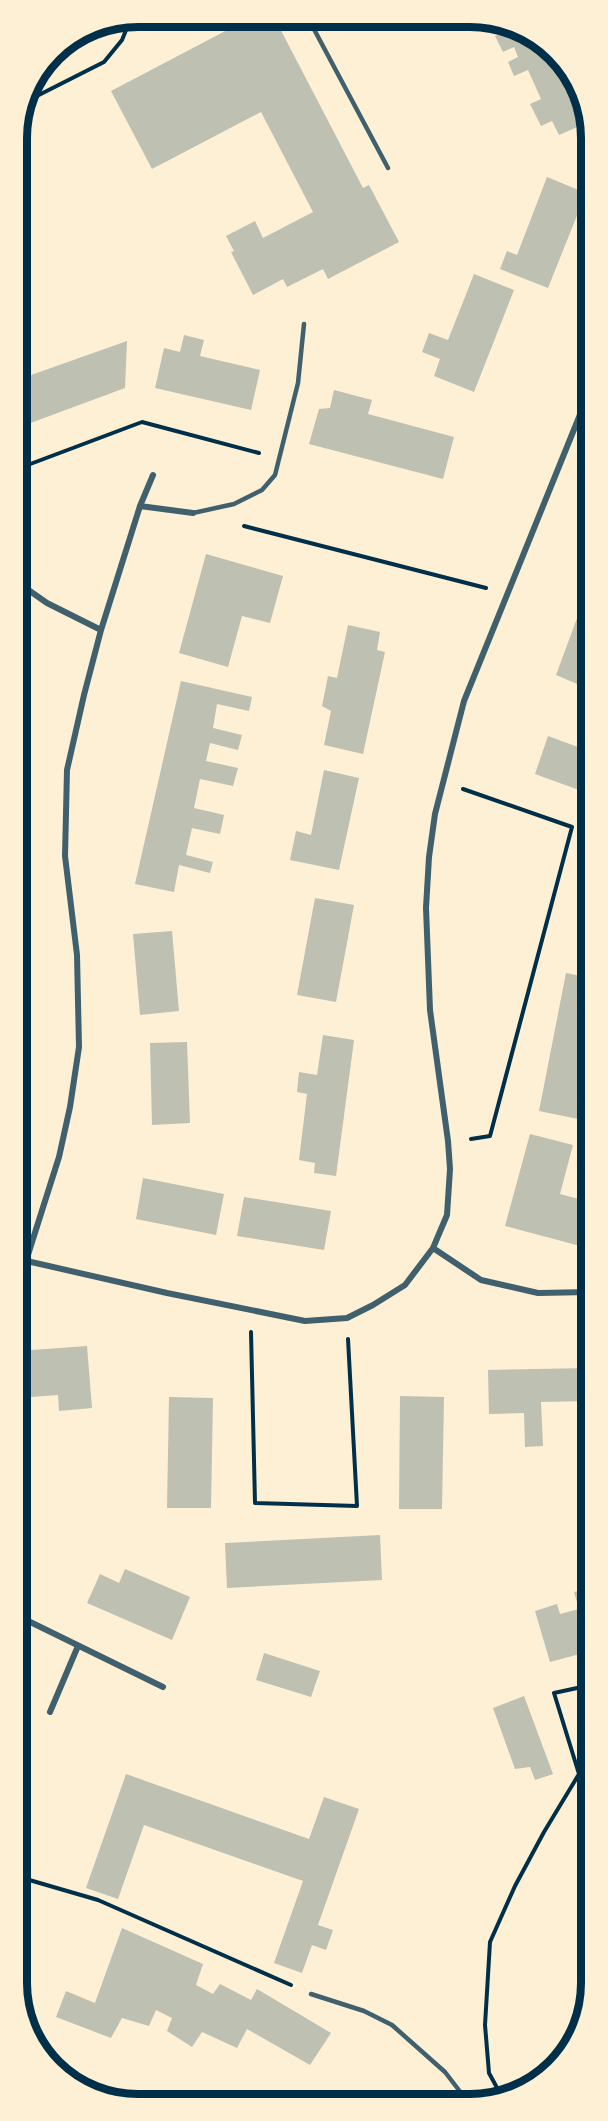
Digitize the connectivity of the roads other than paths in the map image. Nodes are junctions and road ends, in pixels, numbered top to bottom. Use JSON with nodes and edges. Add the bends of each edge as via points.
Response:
{"nodes":[{"id":1,"x":313,"y":27,"type":"edge"},
{"id":2,"x":387,"y":168,"type":"dead end"},
{"id":3,"x":304,"y":324,"type":"dead end"},
{"id":4,"x":581,"y":412,"type":"edge"},
{"id":5,"x":153,"y":475,"type":"dead end"},
{"id":6,"x":140,"y":506,"type":"junction"},
{"id":7,"x":194,"y":513,"type":"joint"},
{"id":8,"x":27,"y":589,"type":"edge"},
{"id":9,"x":101,"y":630,"type":"junction"},
{"id":10,"x":434,"y":1248,"type":"junction"},
{"id":11,"x":27,"y":1258,"type":"edge"},
{"id":12,"x":27,"y":1261,"type":"edge"},
{"id":13,"x":581,"y":1292,"type":"edge"},
{"id":14,"x":27,"y":1620,"type":"edge"},
{"id":15,"x":78,"y":1646,"type":"junction"},
{"id":16,"x":163,"y":1687,"type":"dead end"},
{"id":17,"x":50,"y":1712,"type":"dead end"},
{"id":18,"x":311,"y":1994,"type":"road end"},
{"id":19,"x":462,"y":2094,"type":"edge"}],
"edges":[{"from":1,"to":2,"type":"lane"},
{"from":3,"to":7,"type":"lane","via":[[298,383],[275,475],[262,490],[234,504]]},
{"from":4,"to":10,"type":"street","via":[[464,701],[442,782],[429,857],[426,908],[430,1010],[450,1169],[447,1215]]},
{"from":5,"to":6,"type":"street"},
{"from":6,"to":7,"type":"street"},
{"from":6,"to":9,"type":"street"},
{"from":8,"to":9,"type":"street"},
{"from":9,"to":11,"type":"street","via":[[68,770],[65,856],[77,955],[79,1047],[59,1157]]},
{"from":10,"to":12,"type":"street","via":[[405,1285],[373,1305],[347,1318],[305,1321]]},
{"from":10,"to":13,"type":"street","via":[[481,1280],[538,1293]]},
{"from":14,"to":15,"type":"street"},
{"from":15,"to":16,"type":"street"},
{"from":15,"to":17,"type":"street"},
{"from":18,"to":19,"type":"lane","via":[[364,2011],[392,2025],[445,2072]]}]}
